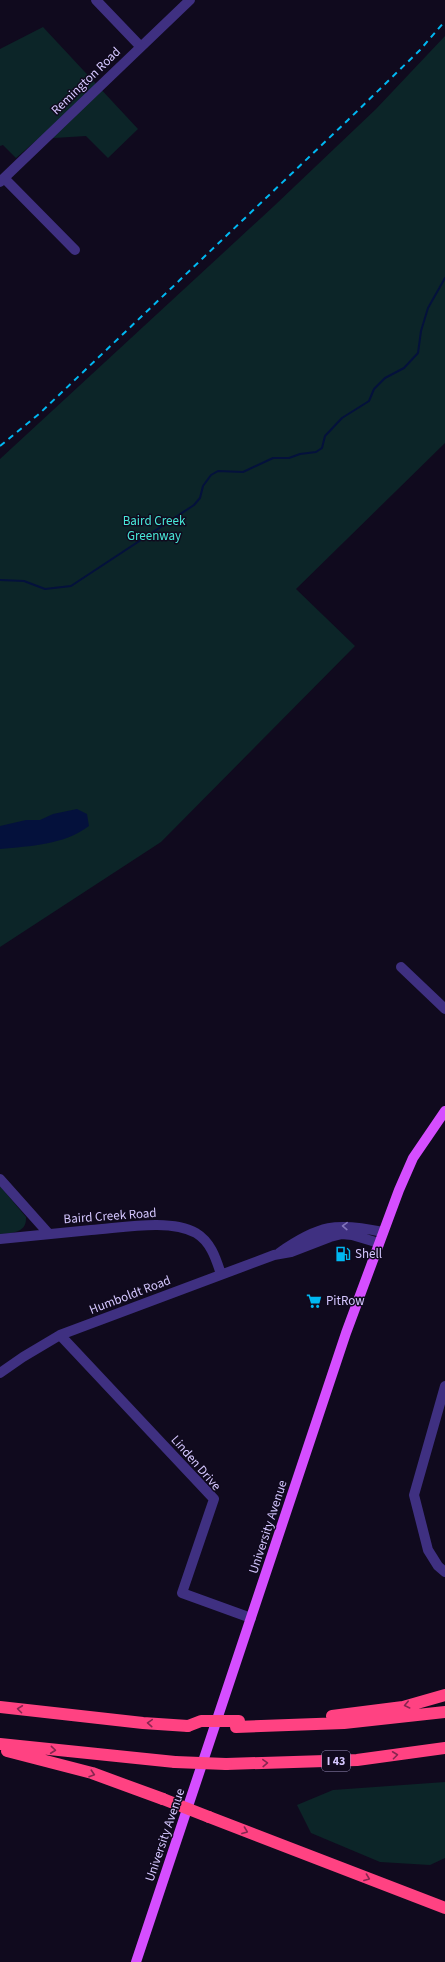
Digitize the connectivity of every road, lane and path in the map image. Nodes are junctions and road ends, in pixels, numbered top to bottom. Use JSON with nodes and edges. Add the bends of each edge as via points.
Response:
{"nodes":[{"id":1,"x":96,"y":0,"type":"edge"},
{"id":2,"x":190,"y":0,"type":"edge"},
{"id":3,"x":141,"y":47,"type":"junction"},
{"id":4,"x":2,"y":180,"type":"edge"},
{"id":5,"x":75,"y":250,"type":"dead end"},
{"id":6,"x":401,"y":967,"type":"dead end"},
{"id":7,"x":445,"y":1009,"type":"edge"},
{"id":8,"x":445,"y":1111,"type":"edge"},
{"id":9,"x":0,"y":1179,"type":"edge"},
{"id":10,"x":383,"y":1232,"type":"junction"},
{"id":11,"x":49,"y":1234,"type":"junction"},
{"id":12,"x":0,"y":1238,"type":"edge"},
{"id":13,"x":379,"y":1243,"type":"junction"},
{"id":14,"x":275,"y":1255,"type":"junction"},
{"id":15,"x":221,"y":1274,"type":"junction"},
{"id":16,"x":60,"y":1335,"type":"junction"},
{"id":17,"x":0,"y":1373,"type":"edge"},
{"id":18,"x":445,"y":1386,"type":"edge"},
{"id":19,"x":445,"y":1572,"type":"edge"},
{"id":20,"x":251,"y":1618,"type":"junction"},
{"id":21,"x":445,"y":1695,"type":"edge"},
{"id":22,"x":0,"y":1707,"type":"edge"},
{"id":23,"x":445,"y":1712,"type":"edge"},
{"id":24,"x":237,"y":1724,"type":"junction"},
{"id":25,"x":0,"y":1744,"type":"edge"},
{"id":26,"x":445,"y":1748,"type":"edge"},
{"id":27,"x":0,"y":1749,"type":"edge"},
{"id":28,"x":445,"y":1908,"type":"edge"},
{"id":29,"x":136,"y":1962,"type":"edge"}],
"edges":[{"from":1,"to":3,"type":"street"},
{"from":2,"to":3,"type":"street","name":"Remington Road"},
{"from":3,"to":4,"type":"street","name":"Remington Road"},
{"from":4,"to":5,"type":"street"},
{"from":6,"to":7,"type":"street"},
{"from":8,"to":10,"type":"main road","name":"University Avenue","via":[[412,1158]]},
{"from":9,"to":11,"type":"street"},
{"from":10,"to":13,"type":"main road","name":"University Avenue"},
{"from":10,"to":14,"type":"street","name":"Humboldt Road","one_way":true,"via":[[352,1226],[332,1226],[310,1234]]},
{"from":11,"to":12,"type":"street","name":"Baird Creek Road"},
{"from":11,"to":15,"type":"street","name":"Baird Creek Road","via":[[149,1225],[190,1230],[204,1239]]},
{"from":13,"to":14,"type":"street","name":"Humboldt Road","via":[[342,1234]]},
{"from":13,"to":20,"type":"main road","name":"University Avenue","via":[[346,1333]]},
{"from":14,"to":15,"type":"street","name":"Humboldt Road"},
{"from":15,"to":16,"type":"street","name":"Humboldt Road"},
{"from":16,"to":17,"type":"street","name":"Humboldt Road"},
{"from":16,"to":20,"type":"street","name":"Linden Drive","via":[[214,1499],[182,1593]]},
{"from":18,"to":19,"type":"street","via":[[414,1495],[428,1550]]},
{"from":20,"to":29,"type":"main road","name":"University Avenue"},
{"from":21,"to":24,"type":"highway","one_way":true,"via":[[373,1712]]},
{"from":24,"to":22,"type":"highway","one_way":true,"via":[[188,1726],[143,1723]]},
{"from":23,"to":24,"type":"highway","via":[[344,1723]]},
{"from":25,"to":26,"type":"highway","number":"I 43","one_way":true,"bridge":true,"via":[[175,1762],[226,1764],[357,1760]]},
{"from":27,"to":28,"type":"highway","one_way":true,"bridge":true,"via":[[92,1773],[163,1798]]}]}
